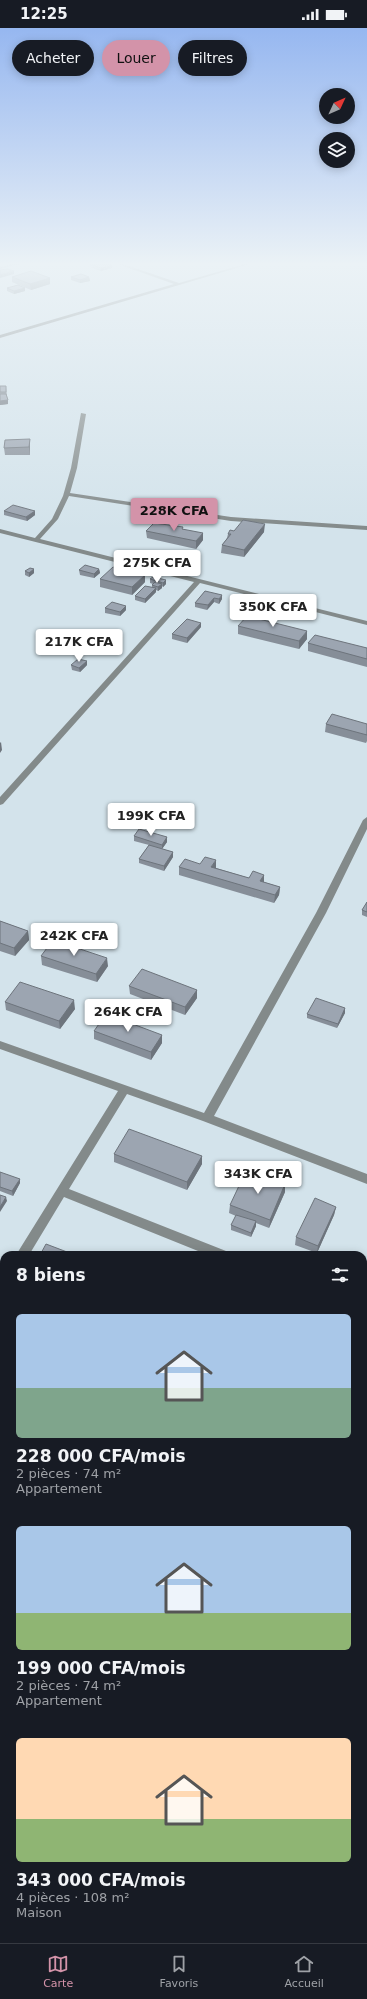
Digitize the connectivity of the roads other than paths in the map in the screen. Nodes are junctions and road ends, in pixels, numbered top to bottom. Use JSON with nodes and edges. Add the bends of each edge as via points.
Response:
{"nodes":[{"id":1,"x":82,"y":414,"type":"dead end"},
{"id":2,"x":66,"y":494,"type":"junction"},
{"id":3,"x":367,"y":528,"type":"edge"},
{"id":4,"x":0,"y":531,"type":"edge"},
{"id":5,"x":36,"y":540,"type":"junction"},
{"id":6,"x":199,"y":580,"type":"junction"},
{"id":7,"x":367,"y":623,"type":"edge"},
{"id":8,"x":0,"y":802,"type":"edge"},
{"id":9,"x":367,"y":820,"type":"edge"},
{"id":10,"x":0,"y":1045,"type":"edge"},
{"id":11,"x":125,"y":1090,"type":"junction"},
{"id":12,"x":207,"y":1118,"type":"junction"},
{"id":13,"x":367,"y":1179,"type":"edge"},
{"id":14,"x":62,"y":1191,"type":"junction"},
{"id":15,"x":24,"y":1251,"type":"edge"},
{"id":16,"x":212,"y":1251,"type":"edge"}],
"edges":[{"from":1,"to":2,"type":"street","via":[[77,458]]},
{"from":2,"to":3,"type":"street","via":[[231,519]]},
{"from":2,"to":5,"type":"street","via":[[55,518]]},
{"from":4,"to":5,"type":"street"},
{"from":5,"to":6,"type":"street"},
{"from":6,"to":7,"type":"street"},
{"from":6,"to":8,"type":"street"},
{"from":9,"to":12,"type":"street","via":[[321,913]]},
{"from":10,"to":11,"type":"street"},
{"from":11,"to":12,"type":"street"},
{"from":11,"to":14,"type":"street"},
{"from":12,"to":13,"type":"street"},
{"from":14,"to":15,"type":"street"},
{"from":14,"to":16,"type":"street"}]}
